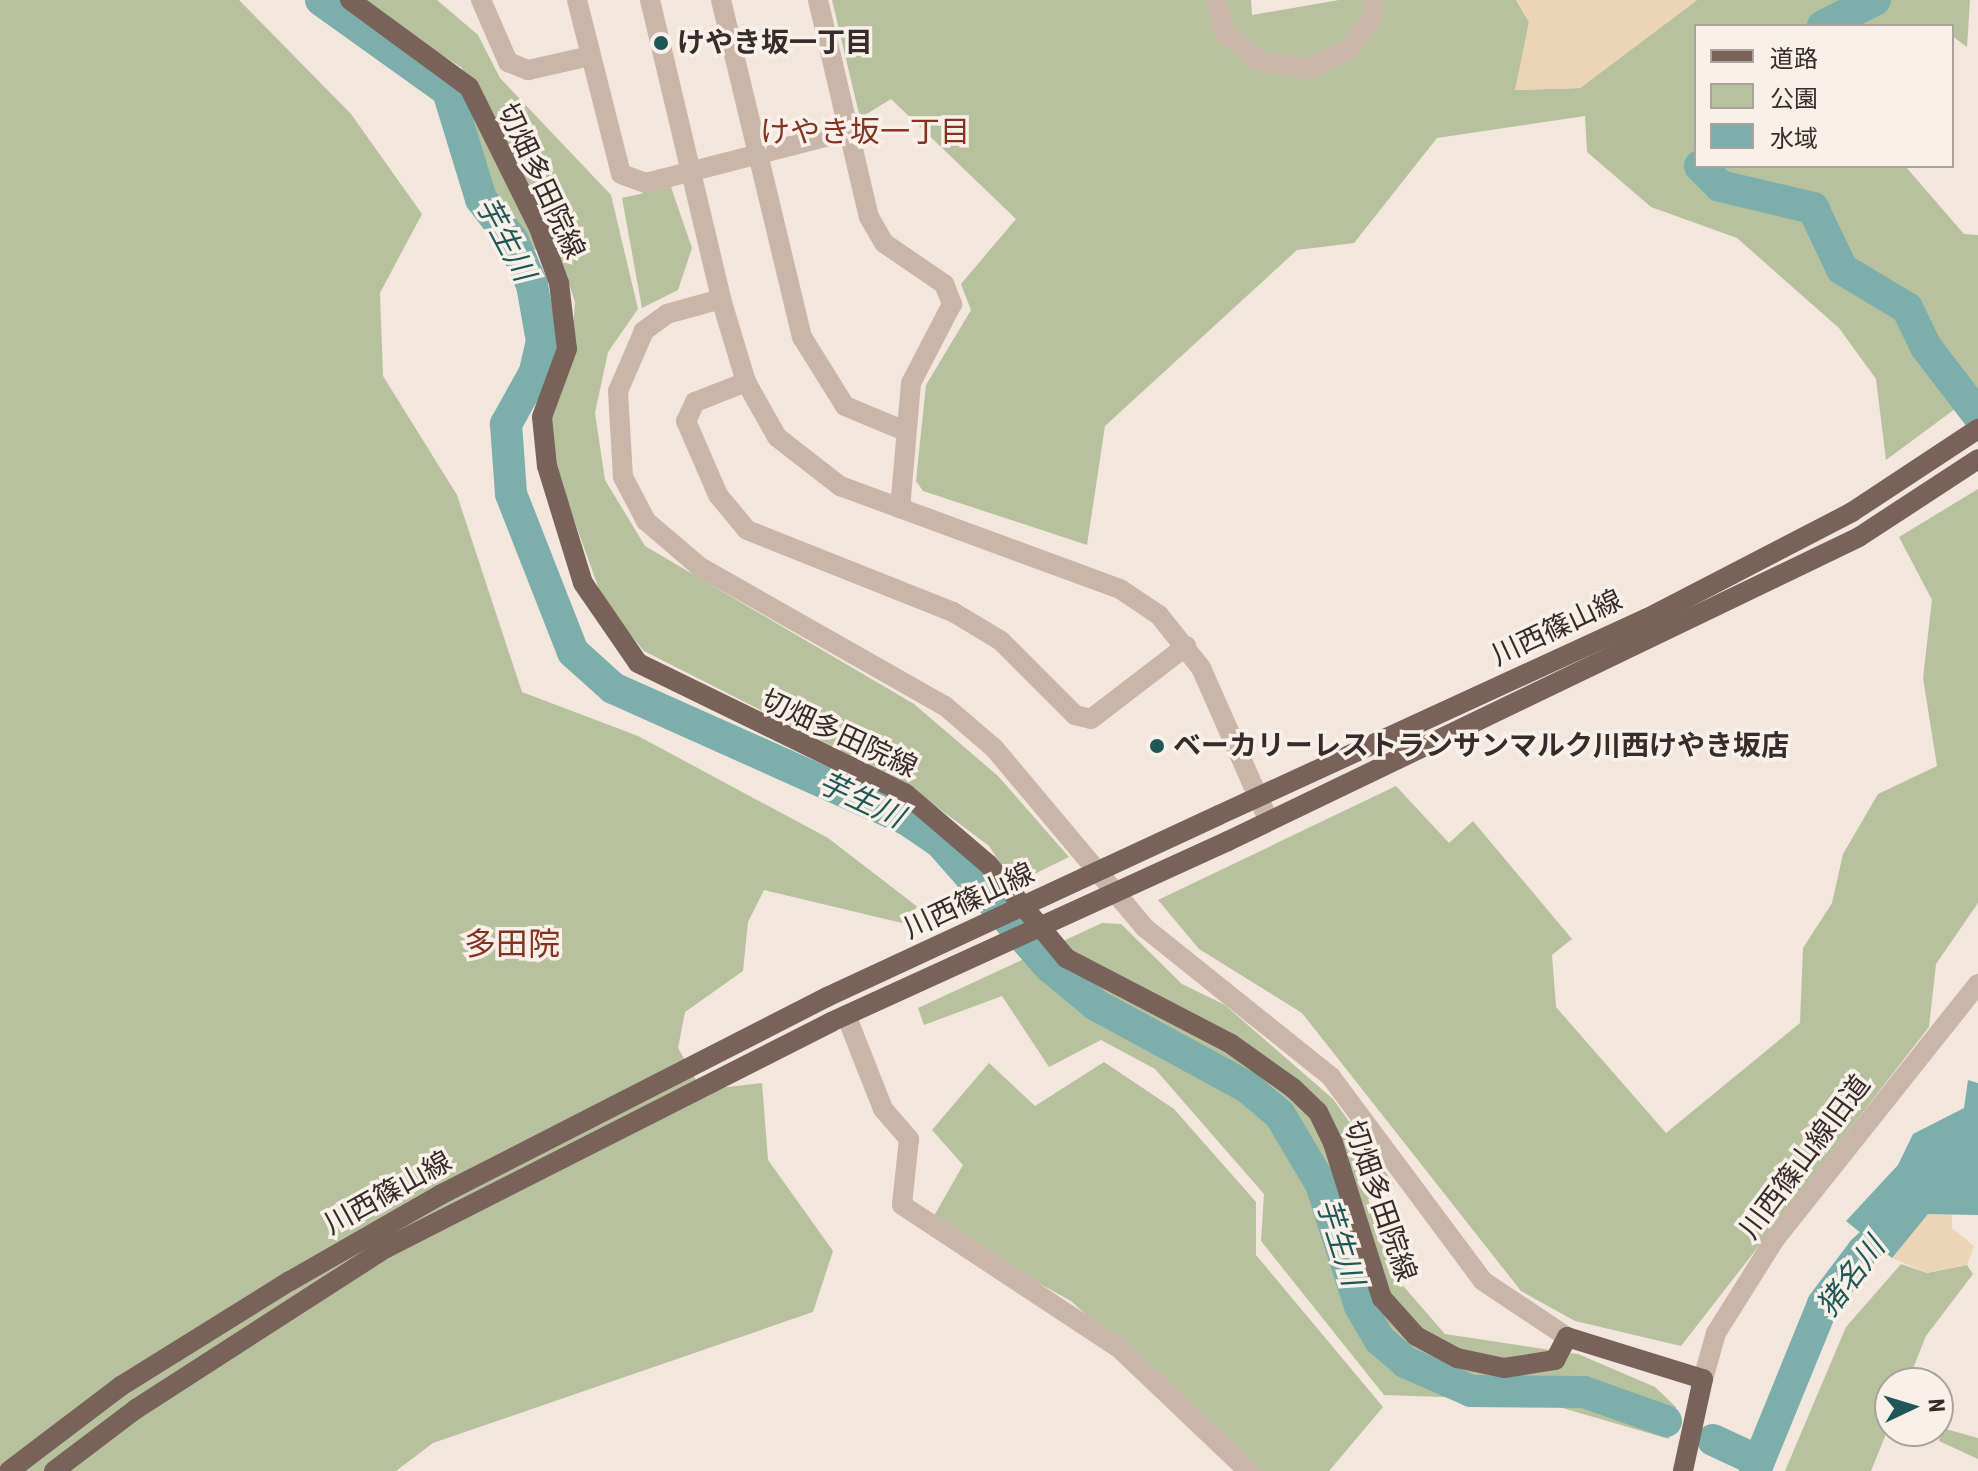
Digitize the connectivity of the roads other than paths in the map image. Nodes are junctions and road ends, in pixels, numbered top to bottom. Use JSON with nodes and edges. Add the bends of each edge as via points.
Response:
{"nodes":[{"id":1,"x":350,"y":0,"type":"edge"},
{"id":2,"x":481,"y":0,"type":"edge"},
{"id":3,"x":577,"y":0,"type":"edge"},
{"id":4,"x":650,"y":0,"type":"edge"},
{"id":5,"x":721,"y":0,"type":"edge"},
{"id":6,"x":818,"y":0,"type":"edge"},
{"id":7,"x":1216,"y":0,"type":"edge"},
{"id":8,"x":1374,"y":0,"type":"edge"},
{"id":9,"x":590,"y":56,"type":"junction"},
{"id":10,"x":848,"y":131,"type":"junction"},
{"id":11,"x":760,"y":155,"type":"junction"},
{"id":12,"x":692,"y":172,"type":"junction"},
{"id":13,"x":721,"y":299,"type":"junction"},
{"id":14,"x":746,"y":382,"type":"junction"},
{"id":15,"x":1978,"y":429,"type":"edge"},
{"id":16,"x":905,"y":431,"type":"junction"},
{"id":17,"x":1978,"y":459,"type":"edge"},
{"id":18,"x":900,"y":509,"type":"junction"},
{"id":19,"x":1186,"y":646,"type":"junction"},
{"id":20,"x":1258,"y":796,"type":"junction"},
{"id":21,"x":1268,"y":819,"type":"junction"},
{"id":22,"x":1978,"y":984,"type":"edge"},
{"id":23,"x":839,"y":1019,"type":"junction"},
{"id":24,"x":1567,"y":1337,"type":"junction"},
{"id":25,"x":1703,"y":1379,"type":"junction"},
{"id":26,"x":9,"y":1471,"type":"edge"},
{"id":27,"x":54,"y":1471,"type":"edge"},
{"id":28,"x":1248,"y":1471,"type":"edge"},
{"id":29,"x":1683,"y":1471,"type":"edge"}],
"edges":[{"from":1,"to":24,"type":"main road","name":"切畑多田院線","via":[[469,87],[539,228],[559,283],[567,349],[542,417],[547,466],[583,583],[638,663],[906,794],[989,865],[1066,958],[1231,1044],[1293,1088],[1318,1112],[1333,1143],[1382,1298],[1416,1336],[1457,1358],[1504,1368],[1555,1360]]},
{"from":2,"to":9,"type":"street","via":[[508,62],[528,70]]},
{"from":3,"to":9,"type":"street"},
{"from":4,"to":12,"type":"street"},
{"from":5,"to":11,"type":"street"},
{"from":6,"to":10,"type":"street"},
{"from":7,"to":8,"type":"street","via":[[1224,32],[1258,61],[1308,69],[1349,49],[1373,16]]},
{"from":9,"to":12,"type":"street","via":[[621,174],[646,183]]},
{"from":10,"to":11,"type":"street"},
{"from":10,"to":16,"type":"street","via":[[876,230],[908,262],[944,284],[952,304],[911,383]]},
{"from":11,"to":12,"type":"street"},
{"from":11,"to":16,"type":"street","via":[[802,337],[819,374],[845,406]]},
{"from":12,"to":13,"type":"street"},
{"from":13,"to":14,"type":"street"},
{"from":13,"to":24,"type":"street","via":[[667,314],[644,331],[618,391],[623,477],[646,521],[700,567],[945,706],[994,748],[1144,927],[1331,1077],[1483,1281]]},
{"from":14,"to":18,"type":"street","via":[[777,437],[816,471]]},
{"from":14,"to":19,"type":"street","via":[[695,402],[686,421],[718,495],[747,530],[953,612],[1001,641],[1075,715],[1091,719]]},
{"from":15,"to":20,"type":"main road","name":"川西篠山線","via":[[1852,512],[1646,619]]},
{"from":16,"to":18,"type":"street"},
{"from":17,"to":21,"type":"main road","name":"川西篠山線","via":[[1859,537]]},
{"from":18,"to":19,"type":"street","via":[[1120,589],[1159,615]]},
{"from":19,"to":20,"type":"street"},
{"from":20,"to":21,"type":"street"},
{"from":20,"to":26,"type":"main road","name":"川西篠山線","bridge":true,"via":[[827,997],[440,1195],[121,1386]]},
{"from":21,"to":23,"type":"main road","name":"川西篠山線","bridge":true},
{"from":22,"to":25,"type":"street","name":"川西篠山線旧道","via":[[1775,1239],[1716,1333]]},
{"from":23,"to":27,"type":"main road","name":"川西篠山線","via":[[386,1248],[136,1409]]},
{"from":23,"to":28,"type":"street","via":[[883,1109],[909,1139],[902,1205],[1119,1348]]},
{"from":24,"to":25,"type":"main road"},
{"from":25,"to":29,"type":"main road"}]}
